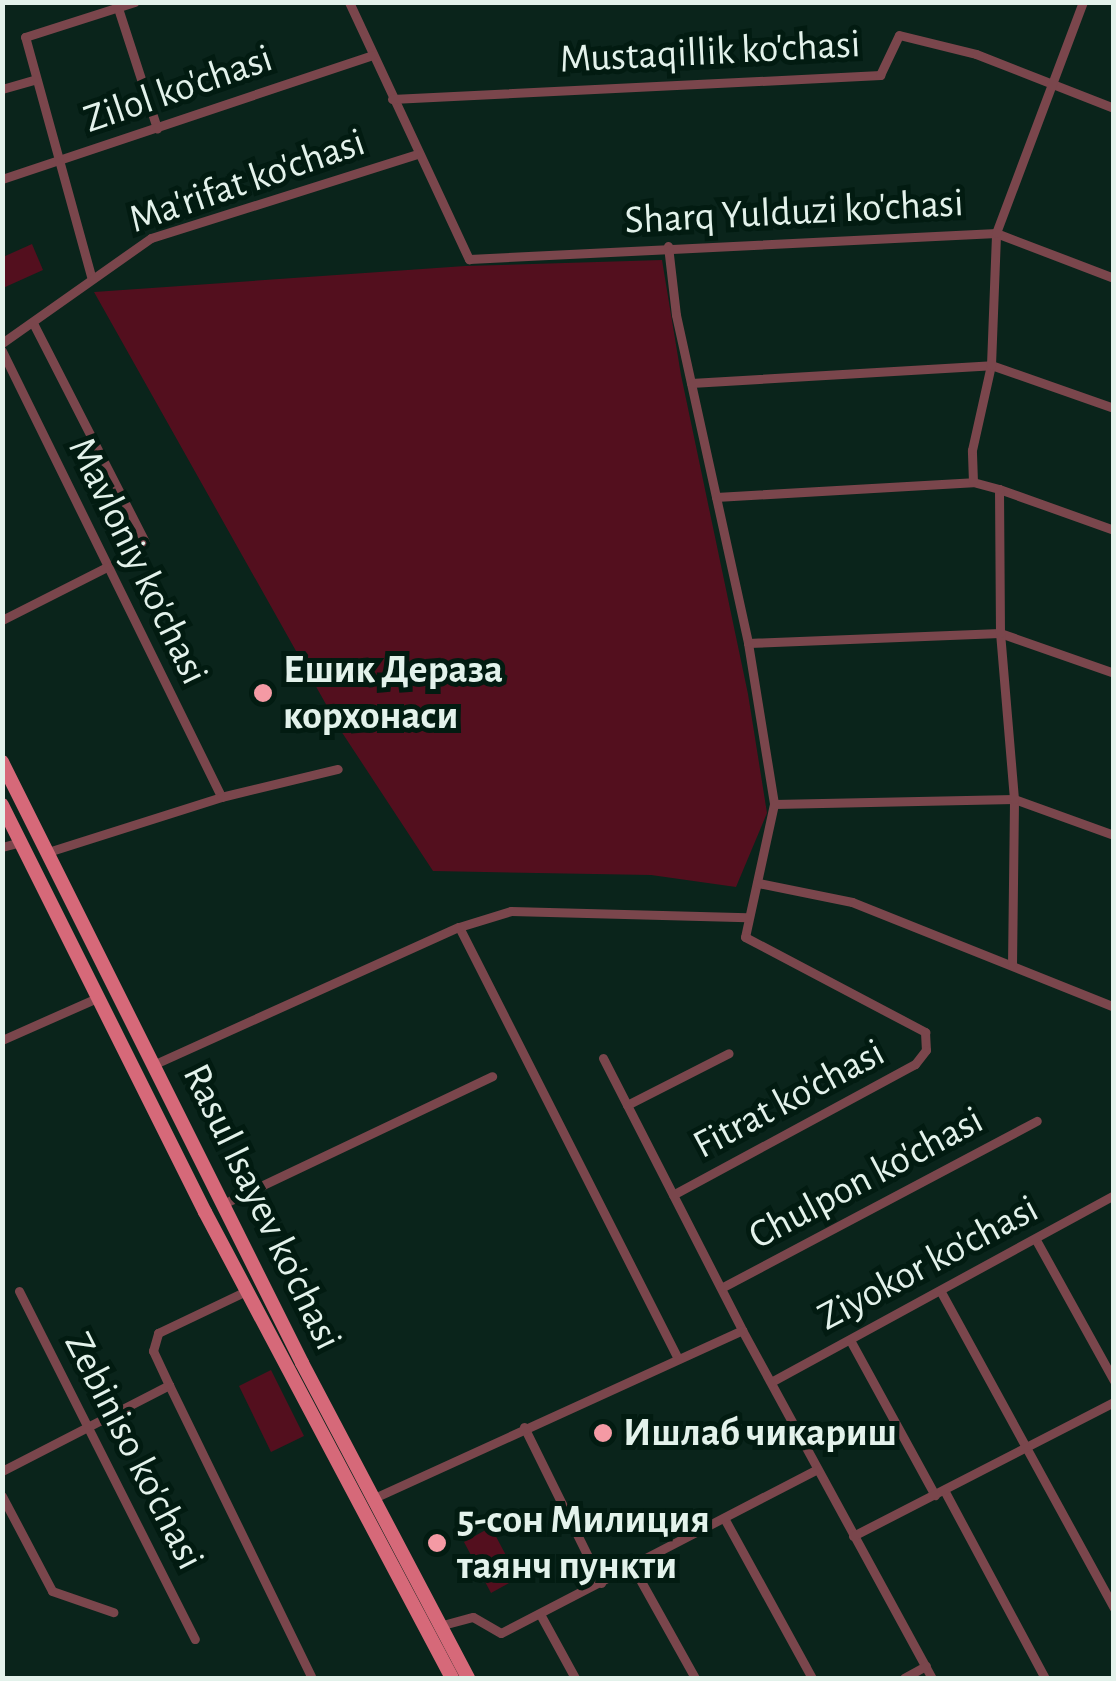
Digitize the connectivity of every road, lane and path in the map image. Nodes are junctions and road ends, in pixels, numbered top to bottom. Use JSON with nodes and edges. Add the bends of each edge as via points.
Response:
{"nodes":[{"id":1,"x":136,"y":2,"type":"edge"},
{"id":2,"x":350,"y":2,"type":"edge"},
{"id":3,"x":1083,"y":2,"type":"edge"},
{"id":4,"x":116,"y":5,"type":"edge"},
{"id":5,"x":373,"y":55,"type":"junction"},
{"id":6,"x":36,"y":79,"type":"junction"},
{"id":7,"x":1053,"y":85,"type":"junction"},
{"id":8,"x":2,"y":89,"type":"edge"},
{"id":9,"x":392,"y":99,"type":"junction"},
{"id":10,"x":1114,"y":108,"type":"edge"},
{"id":11,"x":157,"y":128,"type":"junction"},
{"id":12,"x":418,"y":154,"type":"junction"},
{"id":13,"x":60,"y":161,"type":"junction"},
{"id":14,"x":2,"y":178,"type":"edge"},
{"id":15,"x":996,"y":233,"type":"junction"},
{"id":16,"x":668,"y":246,"type":"junction"},
{"id":17,"x":92,"y":276,"type":"junction"},
{"id":18,"x":1114,"y":278,"type":"edge"},
{"id":19,"x":33,"y":323,"type":"junction"},
{"id":20,"x":2,"y":343,"type":"edge"},
{"id":21,"x":2,"y":351,"type":"edge"},
{"id":22,"x":991,"y":365,"type":"junction"},
{"id":23,"x":690,"y":383,"type":"junction"},
{"id":24,"x":1114,"y":408,"type":"edge"},
{"id":25,"x":973,"y":482,"type":"junction"},
{"id":26,"x":999,"y":489,"type":"junction"},
{"id":27,"x":716,"y":497,"type":"junction"},
{"id":28,"x":1114,"y":530,"type":"edge"},
{"id":29,"x":145,"y":542,"type":"dead end"},
{"id":30,"x":107,"y":567,"type":"junction"},
{"id":31,"x":2,"y":620,"type":"edge"},
{"id":32,"x":1000,"y":633,"type":"junction"},
{"id":33,"x":748,"y":643,"type":"junction"},
{"id":34,"x":1114,"y":673,"type":"edge"},
{"id":35,"x":2,"y":762,"type":"edge"},
{"id":36,"x":338,"y":769,"type":"dead end"},
{"id":37,"x":221,"y":797,"type":"junction"},
{"id":38,"x":1014,"y":799,"type":"junction"},
{"id":39,"x":774,"y":804,"type":"junction"},
{"id":40,"x":2,"y":805,"type":"edge"},
{"id":41,"x":1114,"y":834,"type":"edge"},
{"id":42,"x":21,"y":842,"type":"junction"},
{"id":43,"x":2,"y":847,"type":"edge"},
{"id":44,"x":48,"y":852,"type":"junction"},
{"id":45,"x":758,"y":883,"type":"junction"},
{"id":46,"x":747,"y":917,"type":"junction"},
{"id":47,"x":459,"y":927,"type":"junction"},
{"id":48,"x":1012,"y":965,"type":"junction"},
{"id":49,"x":99,"y":997,"type":"junction"},
{"id":50,"x":1114,"y":1006,"type":"edge"},
{"id":51,"x":2,"y":1040,"type":"edge"},
{"id":52,"x":729,"y":1052,"type":"dead end"},
{"id":53,"x":603,"y":1058,"type":"dead end"},
{"id":54,"x":155,"y":1064,"type":"junction"},
{"id":55,"x":492,"y":1076,"type":"dead end"},
{"id":56,"x":627,"y":1105,"type":"junction"},
{"id":57,"x":1037,"y":1121,"type":"dead end"},
{"id":58,"x":673,"y":1195,"type":"junction"},
{"id":59,"x":1114,"y":1195,"type":"edge"},
{"id":60,"x":224,"y":1204,"type":"junction"},
{"id":61,"x":206,"y":1212,"type":"junction"},
{"id":62,"x":1036,"y":1240,"type":"junction"},
{"id":63,"x":723,"y":1287,"type":"junction"},
{"id":64,"x":248,"y":1290,"type":"junction"},
{"id":65,"x":18,"y":1291,"type":"dead end"},
{"id":66,"x":941,"y":1292,"type":"junction"},
{"id":67,"x":742,"y":1330,"type":"junction"},
{"id":68,"x":850,"y":1340,"type":"junction"},
{"id":69,"x":678,"y":1358,"type":"junction"},
{"id":70,"x":1114,"y":1381,"type":"edge"},
{"id":71,"x":770,"y":1382,"type":"junction"},
{"id":72,"x":168,"y":1386,"type":"junction"},
{"id":73,"x":1114,"y":1402,"type":"edge"},
{"id":74,"x":88,"y":1428,"type":"junction"},
{"id":75,"x":524,"y":1428,"type":"junction"},
{"id":76,"x":1027,"y":1446,"type":"junction"},
{"id":77,"x":818,"y":1469,"type":"junction"},
{"id":78,"x":2,"y":1472,"type":"edge"},
{"id":79,"x":940,"y":1492,"type":"junction"},
{"id":80,"x":2,"y":1496,"type":"edge"},
{"id":81,"x":372,"y":1498,"type":"junction"},
{"id":82,"x":724,"y":1518,"type":"junction"},
{"id":83,"x":853,"y":1536,"type":"junction"},
{"id":84,"x":633,"y":1567,"type":"junction"},
{"id":85,"x":601,"y":1583,"type":"junction"},
{"id":86,"x":1114,"y":1608,"type":"edge"},
{"id":87,"x":113,"y":1612,"type":"dead end"},
{"id":88,"x":540,"y":1614,"type":"junction"},
{"id":89,"x":438,"y":1626,"type":"junction"},
{"id":90,"x":195,"y":1638,"type":"dead end"},
{"id":91,"x":926,"y":1666,"type":"junction"},
{"id":92,"x":311,"y":1676,"type":"dead end"},
{"id":93,"x":452,"y":1678,"type":"edge"},
{"id":94,"x":468,"y":1678,"type":"edge"},
{"id":95,"x":574,"y":1678,"type":"edge"},
{"id":96,"x":695,"y":1678,"type":"edge"},
{"id":97,"x":812,"y":1678,"type":"edge"},
{"id":98,"x":904,"y":1678,"type":"edge"},
{"id":99,"x":932,"y":1678,"type":"edge"},
{"id":100,"x":1045,"y":1678,"type":"edge"}],
"edges":[{"from":1,"to":4,"type":"street"},
{"from":2,"to":5,"type":"street"},
{"from":3,"to":7,"type":"street"},
{"from":4,"to":6,"type":"street","via":[[24,37]]},
{"from":4,"to":11,"type":"street"},
{"from":5,"to":9,"type":"street"},
{"from":5,"to":11,"type":"street","name":"Zilol ko'chasi"},
{"from":6,"to":8,"type":"street"},
{"from":6,"to":13,"type":"street"},
{"from":7,"to":9,"type":"street","name":"Mustaqillik ko'chasi","via":[[976,54],[898,35],[880,76]]},
{"from":7,"to":10,"type":"street","name":"Mustaqillik ko'chasi"},
{"from":7,"to":15,"type":"street"},
{"from":9,"to":12,"type":"street"},
{"from":11,"to":13,"type":"street","name":"Zilol ko'chasi"},
{"from":12,"to":16,"type":"street","name":"Sharq Yulduzi ko'chasi","via":[[470,259]]},
{"from":12,"to":17,"type":"street","name":"Ma'rifat ko'chasi","via":[[150,238]]},
{"from":13,"to":14,"type":"street","name":"Zilol ko'chasi"},
{"from":13,"to":17,"type":"street"},
{"from":15,"to":16,"type":"street","name":"Sharq Yulduzi ko'chasi"},
{"from":15,"to":18,"type":"street","name":"Sharq Yulduzi ko'chasi"},
{"from":15,"to":22,"type":"street"},
{"from":16,"to":23,"type":"street"},
{"from":17,"to":19,"type":"street","name":"Ma'rifat ko'chasi"},
{"from":19,"to":20,"type":"street","name":"Ma'rifat ko'chasi"},
{"from":19,"to":29,"type":"street"},
{"from":21,"to":30,"type":"street","name":"Mavloniy ko'chasi"},
{"from":22,"to":23,"type":"street"},
{"from":22,"to":24,"type":"street"},
{"from":22,"to":25,"type":"street","via":[[972,450]]},
{"from":23,"to":27,"type":"street"},
{"from":25,"to":26,"type":"street"},
{"from":25,"to":27,"type":"street"},
{"from":26,"to":28,"type":"street"},
{"from":26,"to":32,"type":"street"},
{"from":27,"to":33,"type":"street"},
{"from":30,"to":31,"type":"street"},
{"from":30,"to":37,"type":"street","name":"Mavloniy ko'chasi"},
{"from":32,"to":33,"type":"street"},
{"from":32,"to":34,"type":"street"},
{"from":32,"to":38,"type":"street"},
{"from":33,"to":39,"type":"street"},
{"from":35,"to":44,"type":"main road","name":"Rasul Isayev ko'chasi"},
{"from":36,"to":37,"type":"street"},
{"from":37,"to":44,"type":"street"},
{"from":38,"to":39,"type":"street"},
{"from":38,"to":41,"type":"street"},
{"from":38,"to":48,"type":"street"},
{"from":39,"to":45,"type":"street"},
{"from":40,"to":42,"type":"main road","name":"Rasul Isayev ko'chasi"},
{"from":42,"to":43,"type":"street"},
{"from":42,"to":49,"type":"main road","name":"Rasul Isayev ko'chasi"},
{"from":44,"to":54,"type":"main road","name":"Rasul Isayev ko'chasi"},
{"from":45,"to":46,"type":"street"},
{"from":45,"to":48,"type":"street","via":[[852,902]]},
{"from":46,"to":47,"type":"street","via":[[511,911]]},
{"from":46,"to":58,"type":"street","name":"Fitrat ko'chasi","via":[[745,937],[925,1032],[926,1050],[915,1064]]},
{"from":47,"to":54,"type":"street"},
{"from":47,"to":69,"type":"street"},
{"from":48,"to":50,"type":"street"},
{"from":49,"to":51,"type":"street"},
{"from":49,"to":61,"type":"main road","name":"Rasul Isayev ko'chasi"},
{"from":52,"to":56,"type":"street"},
{"from":53,"to":56,"type":"street"},
{"from":54,"to":60,"type":"main road","name":"Rasul Isayev ko'chasi"},
{"from":55,"to":60,"type":"street"},
{"from":56,"to":58,"type":"street"},
{"from":57,"to":63,"type":"street","name":"Chulpon ko'chasi"},
{"from":58,"to":63,"type":"street"},
{"from":59,"to":62,"type":"street","name":"Ziyokor ko'chasi"},
{"from":60,"to":61,"type":"main road"},
{"from":60,"to":81,"type":"main road","name":"Rasul Isayev ko'chasi"},
{"from":61,"to":64,"type":"main road","name":"Rasul Isayev ko'chasi"},
{"from":62,"to":66,"type":"street","name":"Ziyokor ko'chasi"},
{"from":62,"to":70,"type":"street"},
{"from":63,"to":67,"type":"street"},
{"from":64,"to":72,"type":"street","via":[[158,1333],[153,1351]]},
{"from":64,"to":93,"type":"main road","name":"Rasul Isayev ko'chasi"},
{"from":65,"to":74,"type":"street","name":"Zebiniso ko'chasi"},
{"from":66,"to":68,"type":"street","name":"Ziyokor ko'chasi"},
{"from":66,"to":76,"type":"street"},
{"from":67,"to":69,"type":"street"},
{"from":67,"to":71,"type":"street"},
{"from":68,"to":71,"type":"street","name":"Ziyokor ko'chasi"},
{"from":68,"to":79,"type":"street"},
{"from":69,"to":75,"type":"street"},
{"from":71,"to":77,"type":"street"},
{"from":72,"to":74,"type":"street"},
{"from":72,"to":92,"type":"street"},
{"from":73,"to":76,"type":"street"},
{"from":74,"to":78,"type":"street"},
{"from":74,"to":90,"type":"street","name":"Zebiniso ko'chasi"},
{"from":75,"to":81,"type":"street"},
{"from":75,"to":85,"type":"street"},
{"from":76,"to":79,"type":"street"},
{"from":76,"to":86,"type":"street"},
{"from":77,"to":82,"type":"street"},
{"from":77,"to":83,"type":"street"},
{"from":79,"to":83,"type":"street"},
{"from":79,"to":100,"type":"street"},
{"from":80,"to":87,"type":"street","via":[[52,1592]]},
{"from":81,"to":89,"type":"main road","name":"Rasul Isayev ko'chasi"},
{"from":82,"to":84,"type":"street"},
{"from":82,"to":97,"type":"street"},
{"from":83,"to":91,"type":"street"},
{"from":84,"to":85,"type":"street"},
{"from":84,"to":96,"type":"street"},
{"from":85,"to":88,"type":"street"},
{"from":88,"to":89,"type":"street","via":[[501,1633],[472,1617]]},
{"from":88,"to":95,"type":"street"},
{"from":89,"to":94,"type":"main road","name":"Rasul Isayev ko'chasi"},
{"from":91,"to":98,"type":"street"},
{"from":91,"to":99,"type":"street"}]}
